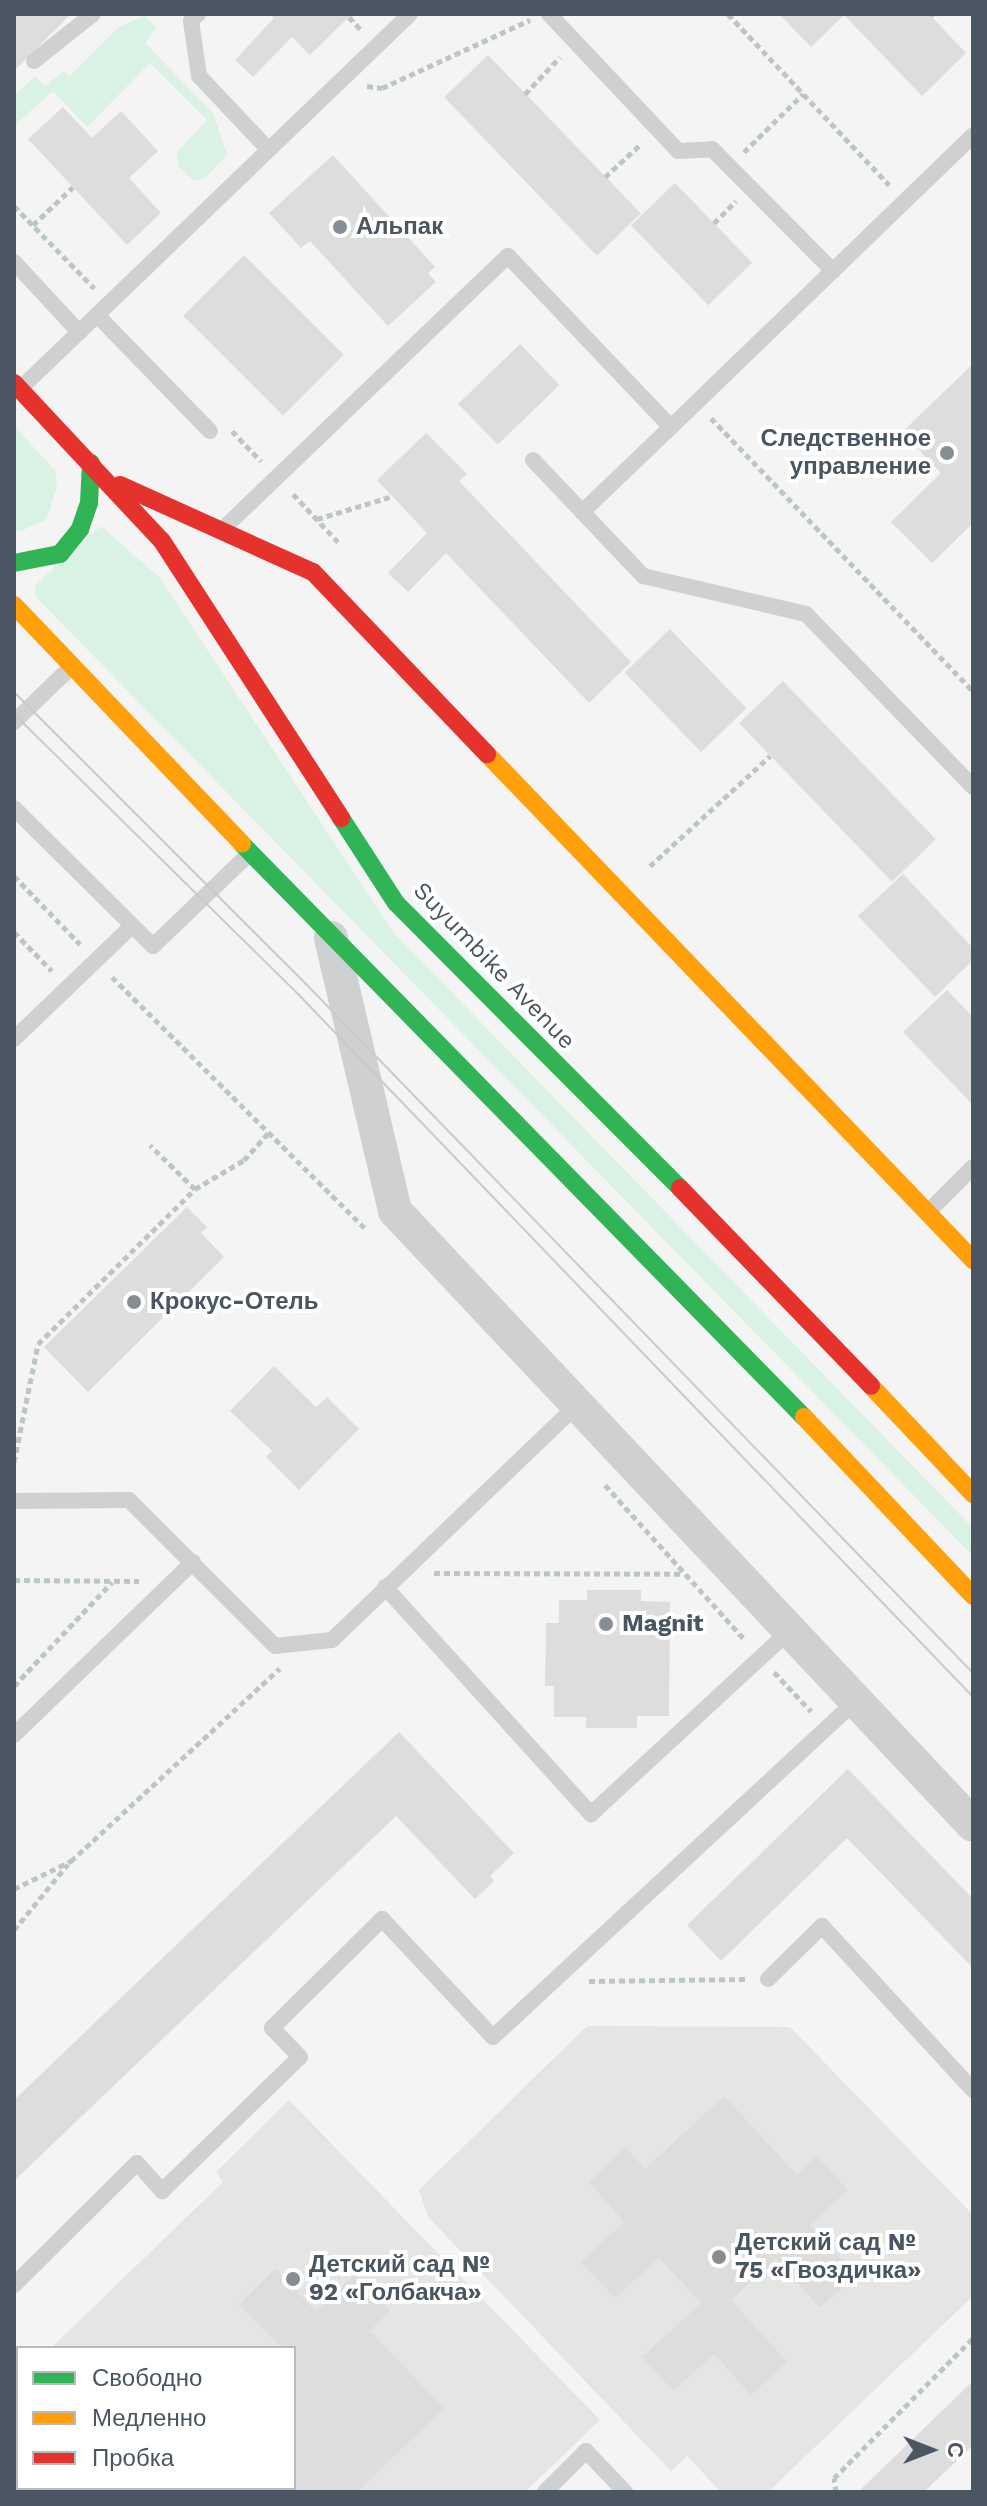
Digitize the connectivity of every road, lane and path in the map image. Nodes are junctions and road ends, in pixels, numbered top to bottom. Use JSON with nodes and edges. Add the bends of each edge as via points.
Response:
{"nodes":[{"id":1,"x":93,"y":14,"type":"edge"},
{"id":2,"x":410,"y":14,"type":"edge"},
{"id":3,"x":543,"y":14,"type":"edge"},
{"id":4,"x":549,"y":14,"type":"edge"},
{"id":5,"x":728,"y":14,"type":"edge"},
{"id":6,"x":191,"y":16,"type":"edge"},
{"id":7,"x":575,"y":41,"type":"junction"},
{"id":8,"x":34,"y":61,"type":"dead end"},
{"id":9,"x":339,"y":82,"type":"junction"},
{"id":10,"x":525,"y":94,"type":"dead end"},
{"id":11,"x":803,"y":94,"type":"junction"},
{"id":12,"x":657,"y":129,"type":"junction"},
{"id":13,"x":973,"y":135,"type":"edge"},
{"id":14,"x":268,"y":149,"type":"junction"},
{"id":15,"x":730,"y":166,"type":"junction"},
{"id":16,"x":605,"y":177,"type":"dead end"},
{"id":17,"x":73,"y":187,"type":"dead end"},
{"id":18,"x":904,"y":201,"type":"junction"},
{"id":19,"x":33,"y":225,"type":"dead end"},
{"id":20,"x":14,"y":262,"type":"edge"},
{"id":21,"x":833,"y":271,"type":"junction"},
{"id":22,"x":97,"y":315,"type":"junction"},
{"id":23,"x":79,"y":332,"type":"junction"},
{"id":24,"x":17,"y":386,"type":"edge"},
{"id":25,"x":696,"y":403,"type":"junction"},
{"id":26,"x":671,"y":427,"type":"junction"},
{"id":27,"x":210,"y":431,"type":"dead end"},
{"id":28,"x":533,"y":460,"type":"dead end"},
{"id":29,"x":91,"y":463,"type":"junction"},
{"id":30,"x":106,"y":480,"type":"junction"},
{"id":31,"x":393,"y":496,"type":"dead end"},
{"id":32,"x":582,"y":512,"type":"junction"},
{"id":33,"x":317,"y":519,"type":"dead end"},
{"id":34,"x":224,"y":528,"type":"junction"},
{"id":35,"x":14,"y":563,"type":"edge"},
{"id":36,"x":14,"y":605,"type":"edge"},
{"id":37,"x":72,"y":666,"type":"junction"},
{"id":38,"x":973,"y":691,"type":"edge"},
{"id":39,"x":14,"y":722,"type":"edge"},
{"id":40,"x":770,"y":756,"type":"dead end"},
{"id":41,"x":973,"y":787,"type":"edge"},
{"id":42,"x":14,"y":808,"type":"edge"},
{"id":43,"x":250,"y":853,"type":"junction"},
{"id":44,"x":650,"y":866,"type":"dead end"},
{"id":45,"x":14,"y":876,"type":"edge"},
{"id":46,"x":132,"y":926,"type":"junction"},
{"id":47,"x":14,"y":932,"type":"edge"},
{"id":48,"x":331,"y":938,"type":"junction"},
{"id":49,"x":96,"y":960,"type":"junction"},
{"id":50,"x":68,"y":987,"type":"junction"},
{"id":51,"x":14,"y":1039,"type":"edge"},
{"id":52,"x":270,"y":1132,"type":"junction"},
{"id":53,"x":150,"y":1145,"type":"dead end"},
{"id":54,"x":973,"y":1167,"type":"edge"},
{"id":55,"x":195,"y":1189,"type":"junction"},
{"id":56,"x":330,"y":1191,"type":"dead end"},
{"id":57,"x":927,"y":1212,"type":"junction"},
{"id":58,"x":973,"y":1260,"type":"edge"},
{"id":59,"x":578,"y":1404,"type":"junction"},
{"id":60,"x":14,"y":1462,"type":"edge"},
{"id":61,"x":593,"y":1473,"type":"dead end"},
{"id":62,"x":973,"y":1494,"type":"edge"},
{"id":63,"x":14,"y":1501,"type":"edge"},
{"id":64,"x":193,"y":1562,"type":"junction"},
{"id":65,"x":399,"y":1573,"type":"junction"},
{"id":66,"x":685,"y":1574,"type":"junction"},
{"id":67,"x":14,"y":1580,"type":"edge"},
{"id":68,"x":112,"y":1581,"type":"junction"},
{"id":69,"x":172,"y":1582,"type":"junction"},
{"id":70,"x":385,"y":1587,"type":"junction"},
{"id":71,"x":973,"y":1596,"type":"edge"},
{"id":72,"x":788,"y":1632,"type":"junction"},
{"id":73,"x":307,"y":1643,"type":"junction"},
{"id":74,"x":761,"y":1657,"type":"junction"},
{"id":75,"x":14,"y":1686,"type":"edge"},
{"id":76,"x":854,"y":1703,"type":"junction"},
{"id":77,"x":826,"y":1728,"type":"junction"},
{"id":78,"x":16,"y":1731,"type":"edge"},
{"id":79,"x":973,"y":1825,"type":"edge"},
{"id":80,"x":71,"y":1861,"type":"junction"},
{"id":81,"x":14,"y":1889,"type":"edge"},
{"id":82,"x":14,"y":1930,"type":"edge"},
{"id":83,"x":768,"y":1979,"type":"joint"},
{"id":84,"x":553,"y":1982,"type":"junction"},
{"id":85,"x":973,"y":2090,"type":"edge"},
{"id":86,"x":14,"y":2285,"type":"edge"},
{"id":87,"x":973,"y":2338,"type":"edge"},
{"id":88,"x":545,"y":2492,"type":"edge"},
{"id":89,"x":625,"y":2492,"type":"edge"},
{"id":90,"x":836,"y":2492,"type":"edge"}],
"edges":[{"from":1,"to":8,"type":"lane"},
{"from":2,"to":9,"type":"lane"},
{"from":3,"to":9,"type":"path","via":[[382,88]]},
{"from":4,"to":7,"type":"lane"},
{"from":5,"to":11,"type":"path"},
{"from":6,"to":14,"type":"lane","via":[[199,76]]},
{"from":7,"to":10,"type":"path"},
{"from":7,"to":12,"type":"lane"},
{"from":9,"to":14,"type":"lane"},
{"from":11,"to":15,"type":"path"},
{"from":11,"to":18,"type":"path"},
{"from":12,"to":15,"type":"lane","via":[[678,151],[712,149]]},
{"from":12,"to":16,"type":"path"},
{"from":13,"to":18,"type":"lane"},
{"from":14,"to":22,"type":"lane"},
{"from":15,"to":21,"type":"lane"},
{"from":17,"to":19,"type":"path"},
{"from":18,"to":21,"type":"lane"},
{"from":20,"to":23,"type":"lane"},
{"from":21,"to":25,"type":"lane"},
{"from":22,"to":23,"type":"lane"},
{"from":22,"to":27,"type":"lane"},
{"from":23,"to":24,"type":"lane"},
{"from":24,"to":29,"type":"main road","name":"Suyumbike Avenue"},
{"from":25,"to":26,"type":"lane"},
{"from":25,"to":38,"type":"path"},
{"from":26,"to":32,"type":"lane"},
{"from":26,"to":34,"type":"lane","via":[[508,256]]},
{"from":28,"to":32,"type":"lane"},
{"from":29,"to":30,"type":"main road","name":"Suyumbike Avenue"},
{"from":29,"to":35,"type":"main road","via":[[89,503],[80,529],[60,554]]},
{"from":30,"to":34,"type":"main road"},
{"from":30,"to":62,"type":"main road","name":"Suyumbike Avenue","via":[[162,541],[396,903],[773,1282]]},
{"from":31,"to":33,"type":"path"},
{"from":32,"to":41,"type":"lane","via":[[643,576],[806,614]]},
{"from":34,"to":57,"type":"main road","via":[[313,572]]},
{"from":36,"to":37,"type":"main road"},
{"from":37,"to":39,"type":"lane"},
{"from":37,"to":43,"type":"main road"},
{"from":40,"to":44,"type":"path"},
{"from":42,"to":46,"type":"lane"},
{"from":43,"to":46,"type":"lane","via":[[153,946]]},
{"from":43,"to":48,"type":"main road"},
{"from":45,"to":49,"type":"path"},
{"from":46,"to":49,"type":"lane"},
{"from":47,"to":50,"type":"path"},
{"from":48,"to":59,"type":"street","via":[[395,1211]]},
{"from":48,"to":71,"type":"main road","via":[[725,1333]]},
{"from":49,"to":50,"type":"lane"},
{"from":49,"to":52,"type":"path"},
{"from":50,"to":51,"type":"lane"},
{"from":52,"to":55,"type":"path","via":[[244,1160]]},
{"from":52,"to":56,"type":"path"},
{"from":53,"to":55,"type":"path"},
{"from":54,"to":57,"type":"lane"},
{"from":55,"to":60,"type":"path","via":[[38,1344]]},
{"from":57,"to":58,"type":"main road"},
{"from":59,"to":65,"type":"lane"},
{"from":59,"to":72,"type":"street"},
{"from":61,"to":66,"type":"path"},
{"from":63,"to":64,"type":"lane","via":[[129,1500]]},
{"from":64,"to":69,"type":"lane"},
{"from":64,"to":73,"type":"lane","via":[[275,1646]]},
{"from":65,"to":66,"type":"path"},
{"from":65,"to":70,"type":"lane"},
{"from":66,"to":74,"type":"path"},
{"from":67,"to":68,"type":"path"},
{"from":68,"to":69,"type":"path"},
{"from":68,"to":75,"type":"path"},
{"from":69,"to":78,"type":"lane"},
{"from":70,"to":73,"type":"lane","via":[[332,1640]]},
{"from":70,"to":74,"type":"lane","via":[[591,1814]]},
{"from":72,"to":74,"type":"lane"},
{"from":72,"to":76,"type":"street"},
{"from":73,"to":80,"type":"path"},
{"from":74,"to":77,"type":"path"},
{"from":76,"to":77,"type":"lane"},
{"from":76,"to":79,"type":"street"},
{"from":77,"to":84,"type":"lane"},
{"from":80,"to":81,"type":"path"},
{"from":80,"to":82,"type":"path"},
{"from":83,"to":84,"type":"path"},
{"from":83,"to":85,"type":"lane","via":[[822,1926]]},
{"from":84,"to":86,"type":"lane","via":[[493,2037],[382,1919],[272,2028],[300,2057],[162,2191],[137,2163]]},
{"from":87,"to":90,"type":"path","via":[[834,2478]]},
{"from":88,"to":89,"type":"lane","via":[[582,2446]]}]}
